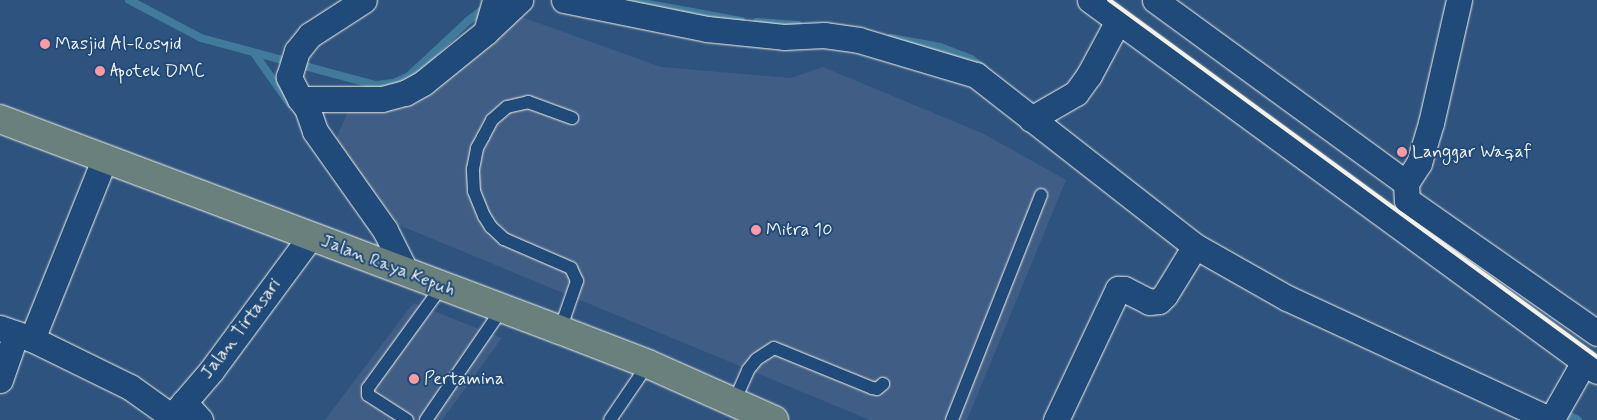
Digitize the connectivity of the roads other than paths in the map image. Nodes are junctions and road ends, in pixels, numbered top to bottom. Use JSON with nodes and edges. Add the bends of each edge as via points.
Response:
{"nodes":[{"id":1,"x":364,"y":0,"type":"edge"},
{"id":2,"x":520,"y":0,"type":"edge"},
{"id":3,"x":564,"y":0,"type":"edge"},
{"id":4,"x":1090,"y":0,"type":"edge"},
{"id":5,"x":1155,"y":0,"type":"edge"},
{"id":6,"x":1459,"y":0,"type":"edge"},
{"id":7,"x":494,"y":3,"type":"edge"},
{"id":8,"x":1118,"y":20,"type":"junction"},
{"id":9,"x":486,"y":32,"type":"junction"},
{"id":10,"x":300,"y":99,"type":"junction"},
{"id":11,"x":1038,"y":115,"type":"junction"},
{"id":12,"x":572,"y":118,"type":"dead end"},
{"id":13,"x":0,"y":119,"type":"edge"},
{"id":14,"x":105,"y":157,"type":"junction"},
{"id":15,"x":1406,"y":183,"type":"junction"},
{"id":16,"x":1041,"y":195,"type":"dead end"},
{"id":17,"x":310,"y":236,"type":"junction"},
{"id":18,"x":1195,"y":246,"type":"junction"},
{"id":19,"x":406,"y":272,"type":"junction"},
{"id":20,"x":442,"y":286,"type":"junction"},
{"id":21,"x":502,"y":309,"type":"junction"},
{"id":22,"x":560,"y":330,"type":"junction"},
{"id":23,"x":1597,"y":333,"type":"edge"},
{"id":24,"x":16,"y":334,"type":"edge"},
{"id":25,"x":648,"y":364,"type":"junction"},
{"id":26,"x":1590,"y":366,"type":"edge"},
{"id":27,"x":0,"y":380,"type":"edge"},
{"id":28,"x":883,"y":384,"type":"dead end"},
{"id":29,"x":734,"y":402,"type":"junction"},
{"id":30,"x":175,"y":413,"type":"edge"},
{"id":31,"x":1553,"y":416,"type":"edge"},
{"id":32,"x":200,"y":420,"type":"edge"},
{"id":33,"x":407,"y":420,"type":"edge"},
{"id":34,"x":426,"y":420,"type":"edge"},
{"id":35,"x":610,"y":420,"type":"edge"},
{"id":36,"x":774,"y":420,"type":"edge"},
{"id":37,"x":952,"y":420,"type":"edge"},
{"id":38,"x":1056,"y":420,"type":"edge"}],
"edges":[{"from":1,"to":10,"type":"street","via":[[310,35],[293,62],[292,85]]},
{"from":2,"to":9,"type":"street"},
{"from":3,"to":11,"type":"street","via":[[708,29],[859,40],[976,75]]},
{"from":4,"to":8,"type":"street"},
{"from":5,"to":15,"type":"street"},
{"from":6,"to":15,"type":"street","via":[[1431,123],[1419,163]]},
{"from":7,"to":9,"type":"street"},
{"from":8,"to":11,"type":"street","via":[[1076,93]]},
{"from":8,"to":26,"type":"street"},
{"from":9,"to":10,"type":"street","via":[[423,83],[405,93],[382,99]]},
{"from":10,"to":19,"type":"street","via":[[307,108],[315,131],[385,230]]},
{"from":11,"to":18,"type":"street"},
{"from":12,"to":22,"type":"lane","via":[[528,102],[508,107],[492,120],[477,148],[473,169],[474,191],[491,227],[504,239],[571,268],[578,281]]},
{"from":13,"to":14,"type":"main road","name":"Jalan Raya Kepuh"},
{"from":14,"to":17,"type":"main road","name":"Jalan Raya Kepuh"},
{"from":14,"to":24,"type":"street"},
{"from":15,"to":23,"type":"street","via":[[1408,200]]},
{"from":16,"to":37,"type":"lane"},
{"from":17,"to":19,"type":"main road","name":"Jalan Raya Kepuh"},
{"from":17,"to":30,"type":"street","name":"Jalan Tirtasari","via":[[211,371]]},
{"from":18,"to":31,"type":"street","via":[[1287,298]]},
{"from":18,"to":38,"type":"street","via":[[1159,301],[1149,302],[1124,289],[1118,290]]},
{"from":19,"to":20,"type":"main road","name":"Jalan Raya Kepuh"},
{"from":20,"to":21,"type":"main road","name":"Jalan Raya Kepuh"},
{"from":20,"to":33,"type":"lane","via":[[368,388],[368,395]]},
{"from":21,"to":22,"type":"main road","name":"Jalan Raya Kepuh"},
{"from":21,"to":34,"type":"lane"},
{"from":22,"to":25,"type":"main road","name":"Jalan Raya Kepuh"},
{"from":24,"to":27,"type":"street"},
{"from":24,"to":30,"type":"street","via":[[130,387]]},
{"from":25,"to":29,"type":"main road","name":"Jalan Raya Kepuh"},
{"from":25,"to":35,"type":"lane"},
{"from":26,"to":31,"type":"street"},
{"from":28,"to":29,"type":"lane","via":[[877,389],[872,388],[774,348],[756,359]]},
{"from":29,"to":36,"type":"main road","name":"Jalan Raya Kepuh"},
{"from":30,"to":32,"type":"street"}]}
